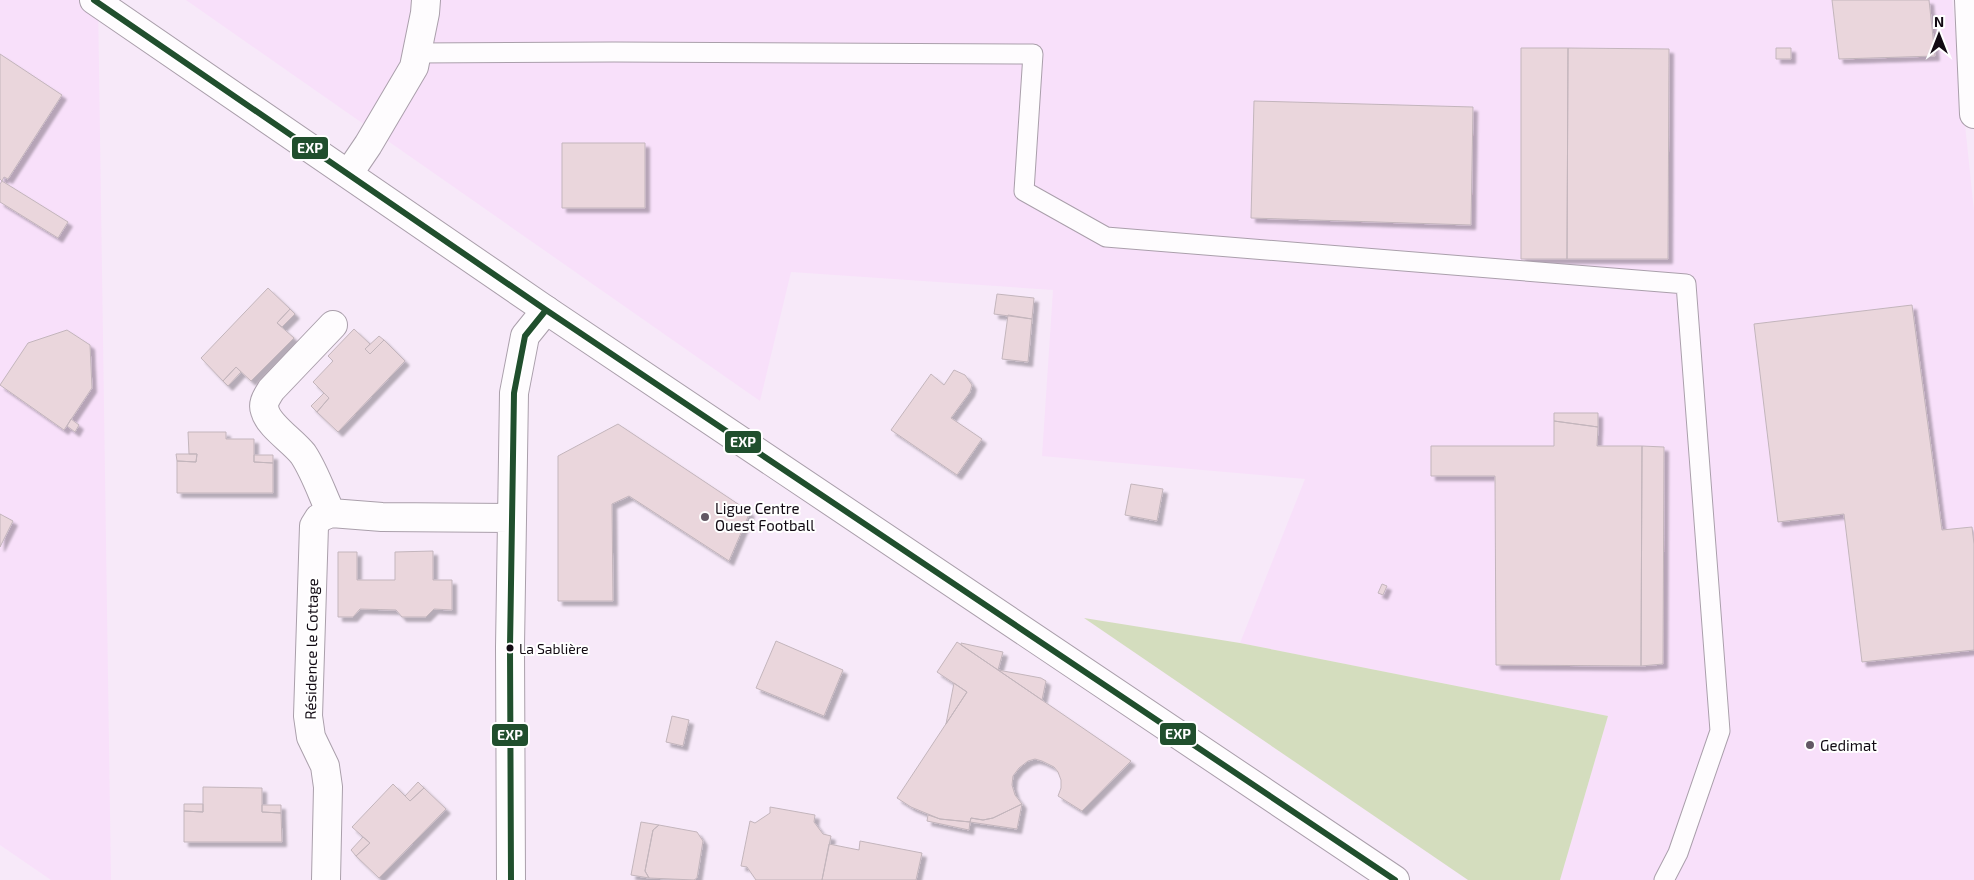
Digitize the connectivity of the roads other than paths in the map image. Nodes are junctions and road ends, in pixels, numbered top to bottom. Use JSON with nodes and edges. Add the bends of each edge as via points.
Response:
{"nodes":[{"id":1,"x":94,"y":0,"type":"edge"},
{"id":2,"x":426,"y":0,"type":"edge"},
{"id":3,"x":1969,"y":0,"type":"edge"},
{"id":4,"x":416,"y":53,"type":"junction"},
{"id":5,"x":1974,"y":114,"type":"edge"},
{"id":6,"x":349,"y":173,"type":"junction"},
{"id":7,"x":546,"y":310,"type":"junction"},
{"id":8,"x":333,"y":325,"type":"dead end"},
{"id":9,"x":331,"y":513,"type":"junction"},
{"id":10,"x":511,"y":518,"type":"junction"},
{"id":11,"x":326,"y":880,"type":"edge"},
{"id":12,"x":511,"y":880,"type":"edge"},
{"id":13,"x":1395,"y":880,"type":"edge"},
{"id":14,"x":1664,"y":880,"type":"edge"}],
"edges":[{"from":1,"to":6,"type":"street"},
{"from":2,"to":4,"type":"street"},
{"from":3,"to":5,"type":"street"},
{"from":4,"to":6,"type":"street","via":[[414,67]]},
{"from":4,"to":14,"type":"lane","via":[[1033,54],[1024,191],[1106,237],[1686,284],[1720,731],[1678,853]]},
{"from":6,"to":7,"type":"street"},
{"from":7,"to":10,"type":"street","via":[[525,336],[514,393]]},
{"from":7,"to":13,"type":"street"},
{"from":8,"to":9,"type":"street","via":[[264,401],[268,418],[303,454]]},
{"from":9,"to":10,"type":"street","via":[[382,517]]},
{"from":9,"to":11,"type":"street","name":"Résidence le Cottage","via":[[319,518],[314,526],[308,716],[311,737],[325,766],[328,787]]},
{"from":10,"to":12,"type":"street"}]}
